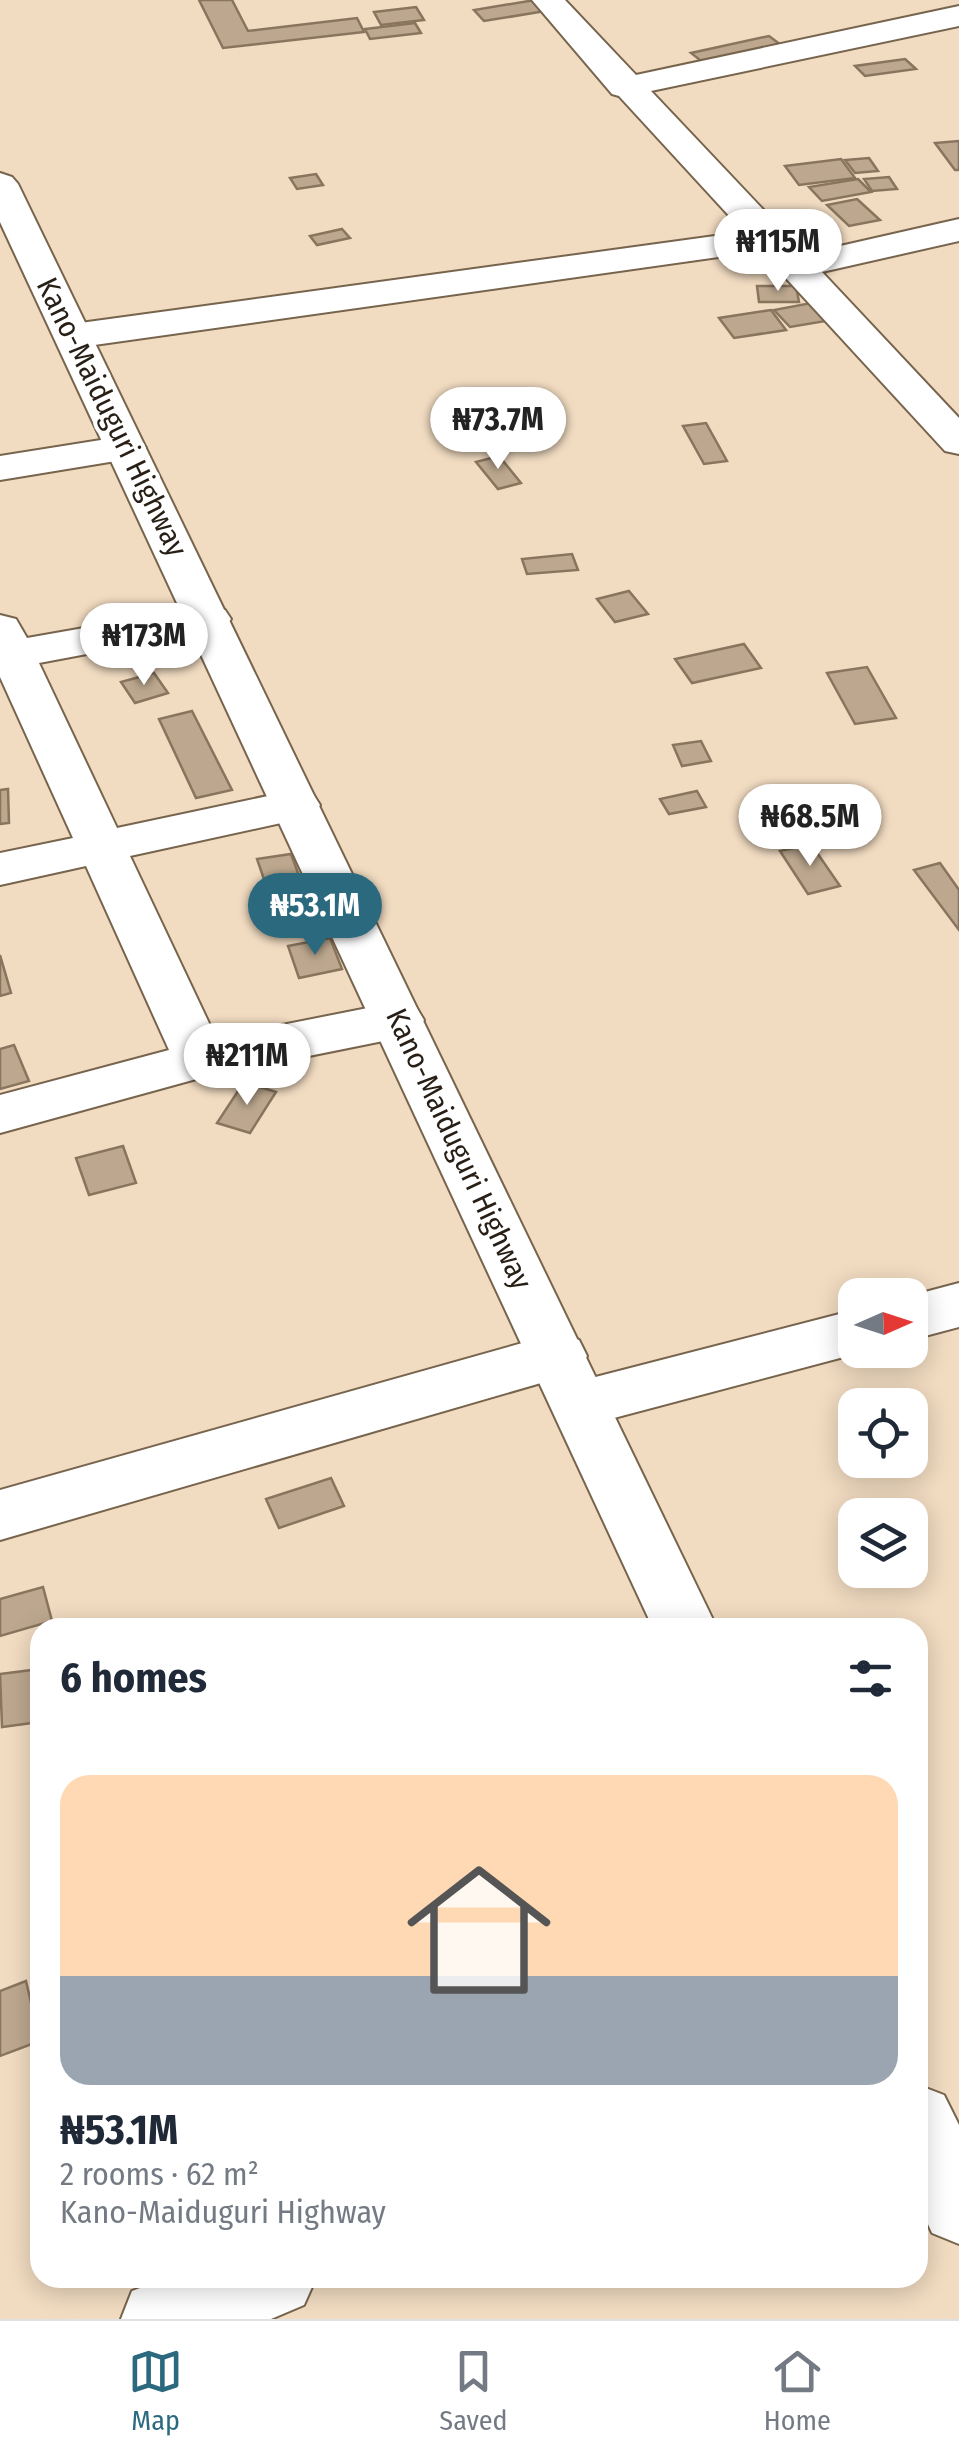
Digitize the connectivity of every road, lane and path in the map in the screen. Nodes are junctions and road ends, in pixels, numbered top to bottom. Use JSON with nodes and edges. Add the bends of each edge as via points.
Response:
{"nodes":[{"id":1,"x":548,"y":0,"type":"edge"},
{"id":2,"x":959,"y":16,"type":"edge"},
{"id":3,"x":624,"y":87,"type":"junction"},
{"id":4,"x":0,"y":184,"type":"edge"},
{"id":5,"x":959,"y":230,"type":"edge"},
{"id":6,"x":770,"y":239,"type":"junction"},
{"id":7,"x":798,"y":266,"type":"junction"},
{"id":8,"x":73,"y":336,"type":"junction"},
{"id":9,"x":959,"y":442,"type":"edge"},
{"id":10,"x":126,"y":448,"type":"junction"},
{"id":11,"x":0,"y":468,"type":"edge"},
{"id":12,"x":208,"y":619,"type":"junction"},
{"id":13,"x":4,"y":646,"type":"edge"},
{"id":14,"x":296,"y":805,"type":"junction"},
{"id":15,"x":105,"y":846,"type":"junction"},
{"id":16,"x":0,"y":869,"type":"edge"},
{"id":17,"x":398,"y":1020,"type":"junction"},
{"id":18,"x":200,"y":1060,"type":"junction"},
{"id":19,"x":0,"y":1114,"type":"edge"},
{"id":20,"x":959,"y":1305,"type":"edge"},
{"id":21,"x":928,"y":1313,"type":"edge"},
{"id":22,"x":838,"y":1335,"type":"edge"},
{"id":23,"x":569,"y":1380,"type":"junction"},
{"id":24,"x":0,"y":1515,"type":"edge"},
{"id":25,"x":680,"y":1618,"type":"edge"},
{"id":26,"x":928,"y":2141,"type":"edge"},
{"id":27,"x":959,"y":2206,"type":"edge"},
{"id":28,"x":248,"y":2288,"type":"edge"},
{"id":29,"x":160,"y":2319,"type":"edge"}],
"edges":[{"from":1,"to":3,"type":"main road"},
{"from":2,"to":3,"type":"main road"},
{"from":3,"to":6,"type":"main road"},
{"from":4,"to":8,"type":"main road","name":"Kano-Maiduguri Highway"},
{"from":5,"to":7,"type":"main road"},
{"from":6,"to":7,"type":"main road"},
{"from":6,"to":8,"type":"main road"},
{"from":7,"to":9,"type":"main road"},
{"from":8,"to":10,"type":"main road","name":"Kano-Maiduguri Highway"},
{"from":10,"to":11,"type":"main road"},
{"from":10,"to":12,"type":"main road","name":"Kano-Maiduguri Highway"},
{"from":12,"to":13,"type":"main road"},
{"from":12,"to":14,"type":"main road","name":"Kano-Maiduguri Highway"},
{"from":13,"to":15,"type":"main road"},
{"from":14,"to":15,"type":"main road"},
{"from":14,"to":17,"type":"main road","name":"Kano-Maiduguri Highway"},
{"from":15,"to":16,"type":"main road"},
{"from":15,"to":18,"type":"main road"},
{"from":17,"to":18,"type":"main road"},
{"from":17,"to":23,"type":"main road","name":"Kano-Maiduguri Highway"},
{"from":18,"to":19,"type":"main road"},
{"from":20,"to":21,"type":"main road"},
{"from":22,"to":23,"type":"main road"},
{"from":23,"to":24,"type":"main road"},
{"from":23,"to":25,"type":"main road","name":"Kano-Maiduguri Highway"},
{"from":26,"to":27,"type":"main road"},
{"from":28,"to":29,"type":"main road"}]}
